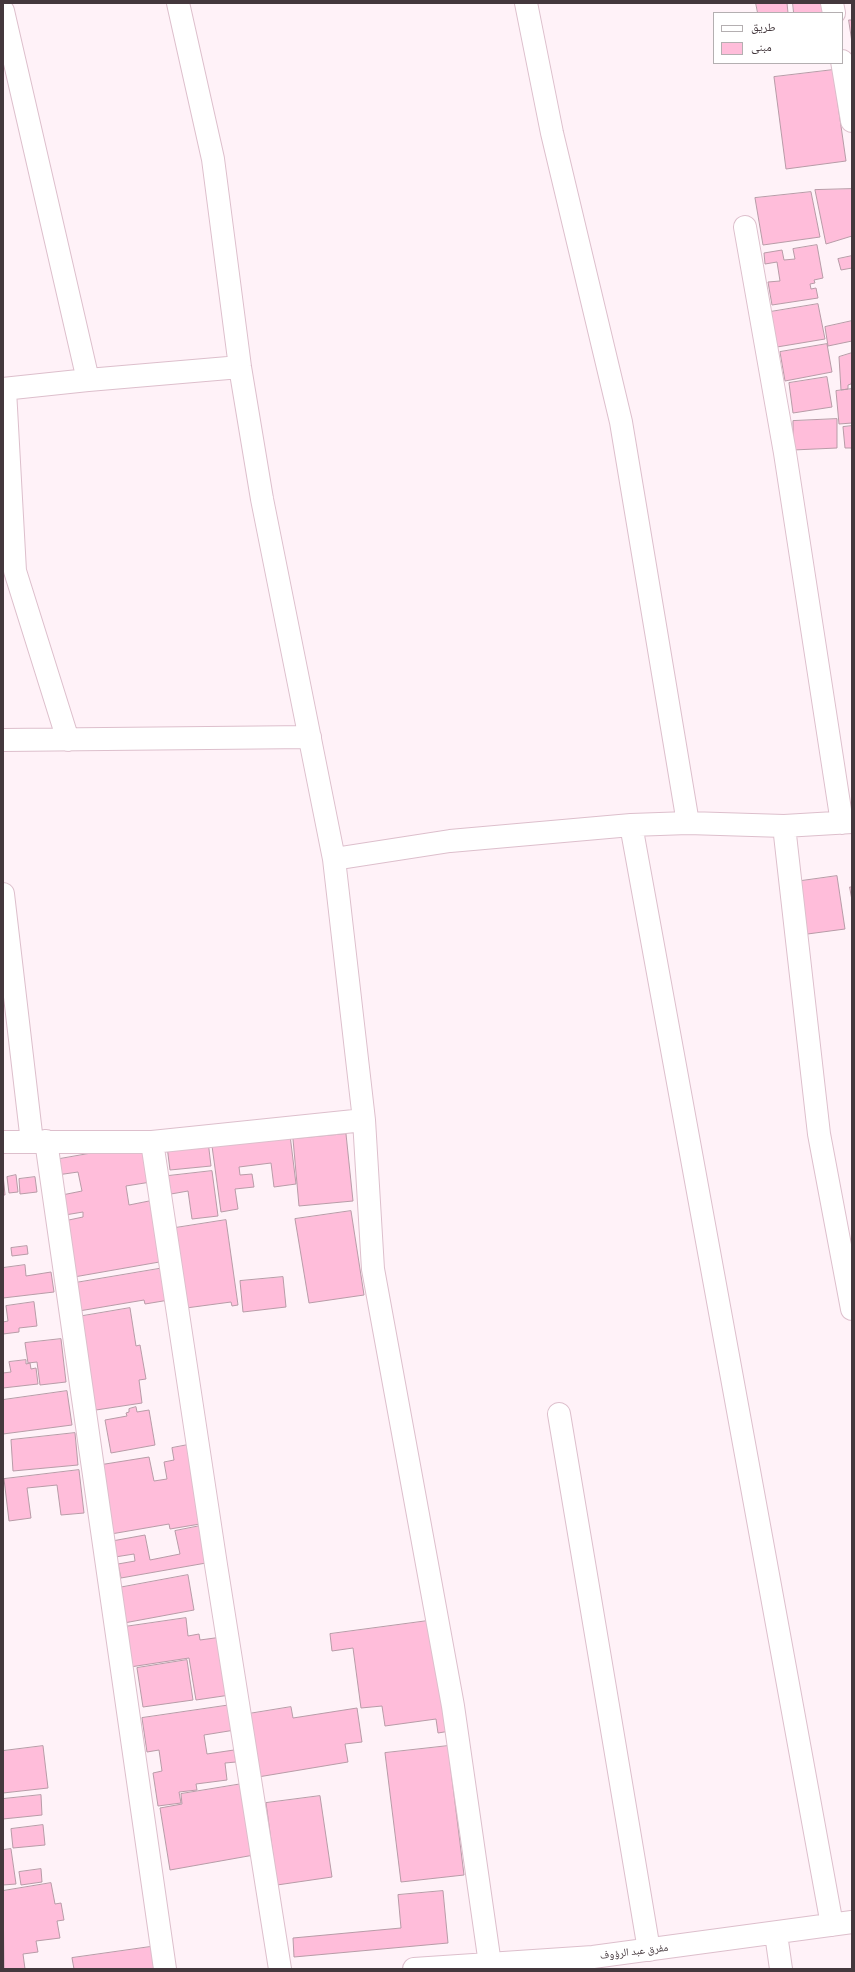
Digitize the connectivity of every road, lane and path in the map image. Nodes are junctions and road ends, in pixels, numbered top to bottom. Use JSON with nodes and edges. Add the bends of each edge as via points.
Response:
{"nodes":[{"id":1,"x":178,"y":3,"type":"edge"},
{"id":2,"x":526,"y":3,"type":"edge"},
{"id":3,"x":3,"y":11,"type":"edge"},
{"id":4,"x":842,"y":64,"type":"edge"},
{"id":5,"x":852,"y":121,"type":"edge"},
{"id":6,"x":745,"y":227,"type":"dead end"},
{"id":7,"x":240,"y":367,"type":"junction"},
{"id":8,"x":88,"y":380,"type":"junction"},
{"id":9,"x":4,"y":390,"type":"edge"},
{"id":10,"x":310,"y":737,"type":"junction"},
{"id":11,"x":3,"y":740,"type":"edge"},
{"id":12,"x":68,"y":740,"type":"junction"},
{"id":13,"x":847,"y":822,"type":"edge"},
{"id":14,"x":688,"y":823,"type":"junction"},
{"id":15,"x":631,"y":825,"type":"junction"},
{"id":16,"x":784,"y":826,"type":"junction"},
{"id":17,"x":334,"y":859,"type":"junction"},
{"id":18,"x":3,"y":894,"type":"edge"},
{"id":19,"x":364,"y":1120,"type":"junction"},
{"id":20,"x":3,"y":1142,"type":"edge"},
{"id":21,"x":39,"y":1142,"type":"junction"},
{"id":22,"x":152,"y":1142,"type":"junction"},
{"id":23,"x":852,"y":1309,"type":"edge"},
{"id":24,"x":559,"y":1414,"type":"dead end"},
{"id":25,"x":842,"y":1923,"type":"edge"},
{"id":26,"x":776,"y":1934,"type":"junction"},
{"id":27,"x":649,"y":1950,"type":"junction"},
{"id":28,"x":594,"y":1963,"type":"edge"},
{"id":29,"x":490,"y":1964,"type":"junction"},
{"id":30,"x":165,"y":1969,"type":"edge"},
{"id":31,"x":280,"y":1969,"type":"edge"},
{"id":32,"x":414,"y":1969,"type":"edge"},
{"id":33,"x":421,"y":1969,"type":"edge"},
{"id":34,"x":781,"y":1969,"type":"edge"}],
"edges":[{"from":1,"to":7,"type":"street","via":[[213,159]]},
{"from":2,"to":14,"type":"street","via":[[552,133],[621,422]]},
{"from":3,"to":8,"type":"street"},
{"from":4,"to":5,"type":"street"},
{"from":6,"to":13,"type":"street"},
{"from":7,"to":8,"type":"street"},
{"from":7,"to":10,"type":"street","via":[[262,499]]},
{"from":8,"to":9,"type":"street"},
{"from":9,"to":12,"type":"street","via":[[16,571]]},
{"from":10,"to":12,"type":"street"},
{"from":10,"to":17,"type":"street"},
{"from":11,"to":12,"type":"street"},
{"from":13,"to":16,"type":"street"},
{"from":14,"to":15,"type":"street"},
{"from":14,"to":16,"type":"street"},
{"from":15,"to":17,"type":"street","via":[[450,841]]},
{"from":15,"to":25,"type":"street"},
{"from":16,"to":23,"type":"street","via":[[819,1134]]},
{"from":17,"to":19,"type":"street"},
{"from":18,"to":21,"type":"street"},
{"from":19,"to":22,"type":"street"},
{"from":19,"to":29,"type":"street","via":[[373,1269],[454,1706]]},
{"from":20,"to":21,"type":"street"},
{"from":21,"to":22,"type":"street"},
{"from":21,"to":30,"type":"street"},
{"from":22,"to":31,"type":"street"},
{"from":24,"to":27,"type":"street"},
{"from":25,"to":26,"type":"street","name":"مفرق عبد الرؤوف"},
{"from":26,"to":27,"type":"street","name":"مفرق عبد الرؤوف"},
{"from":26,"to":34,"type":"street"},
{"from":27,"to":28,"type":"street","name":"مفرق عبد الرؤوف"},
{"from":28,"to":29,"type":"street","name":"مفرق عبد الرؤوف"},
{"from":29,"to":33,"type":"street","name":"مفرق عبد الرؤوف"},
{"from":32,"to":33,"type":"street","name":"مفرق عبد الرؤوف"}]}
